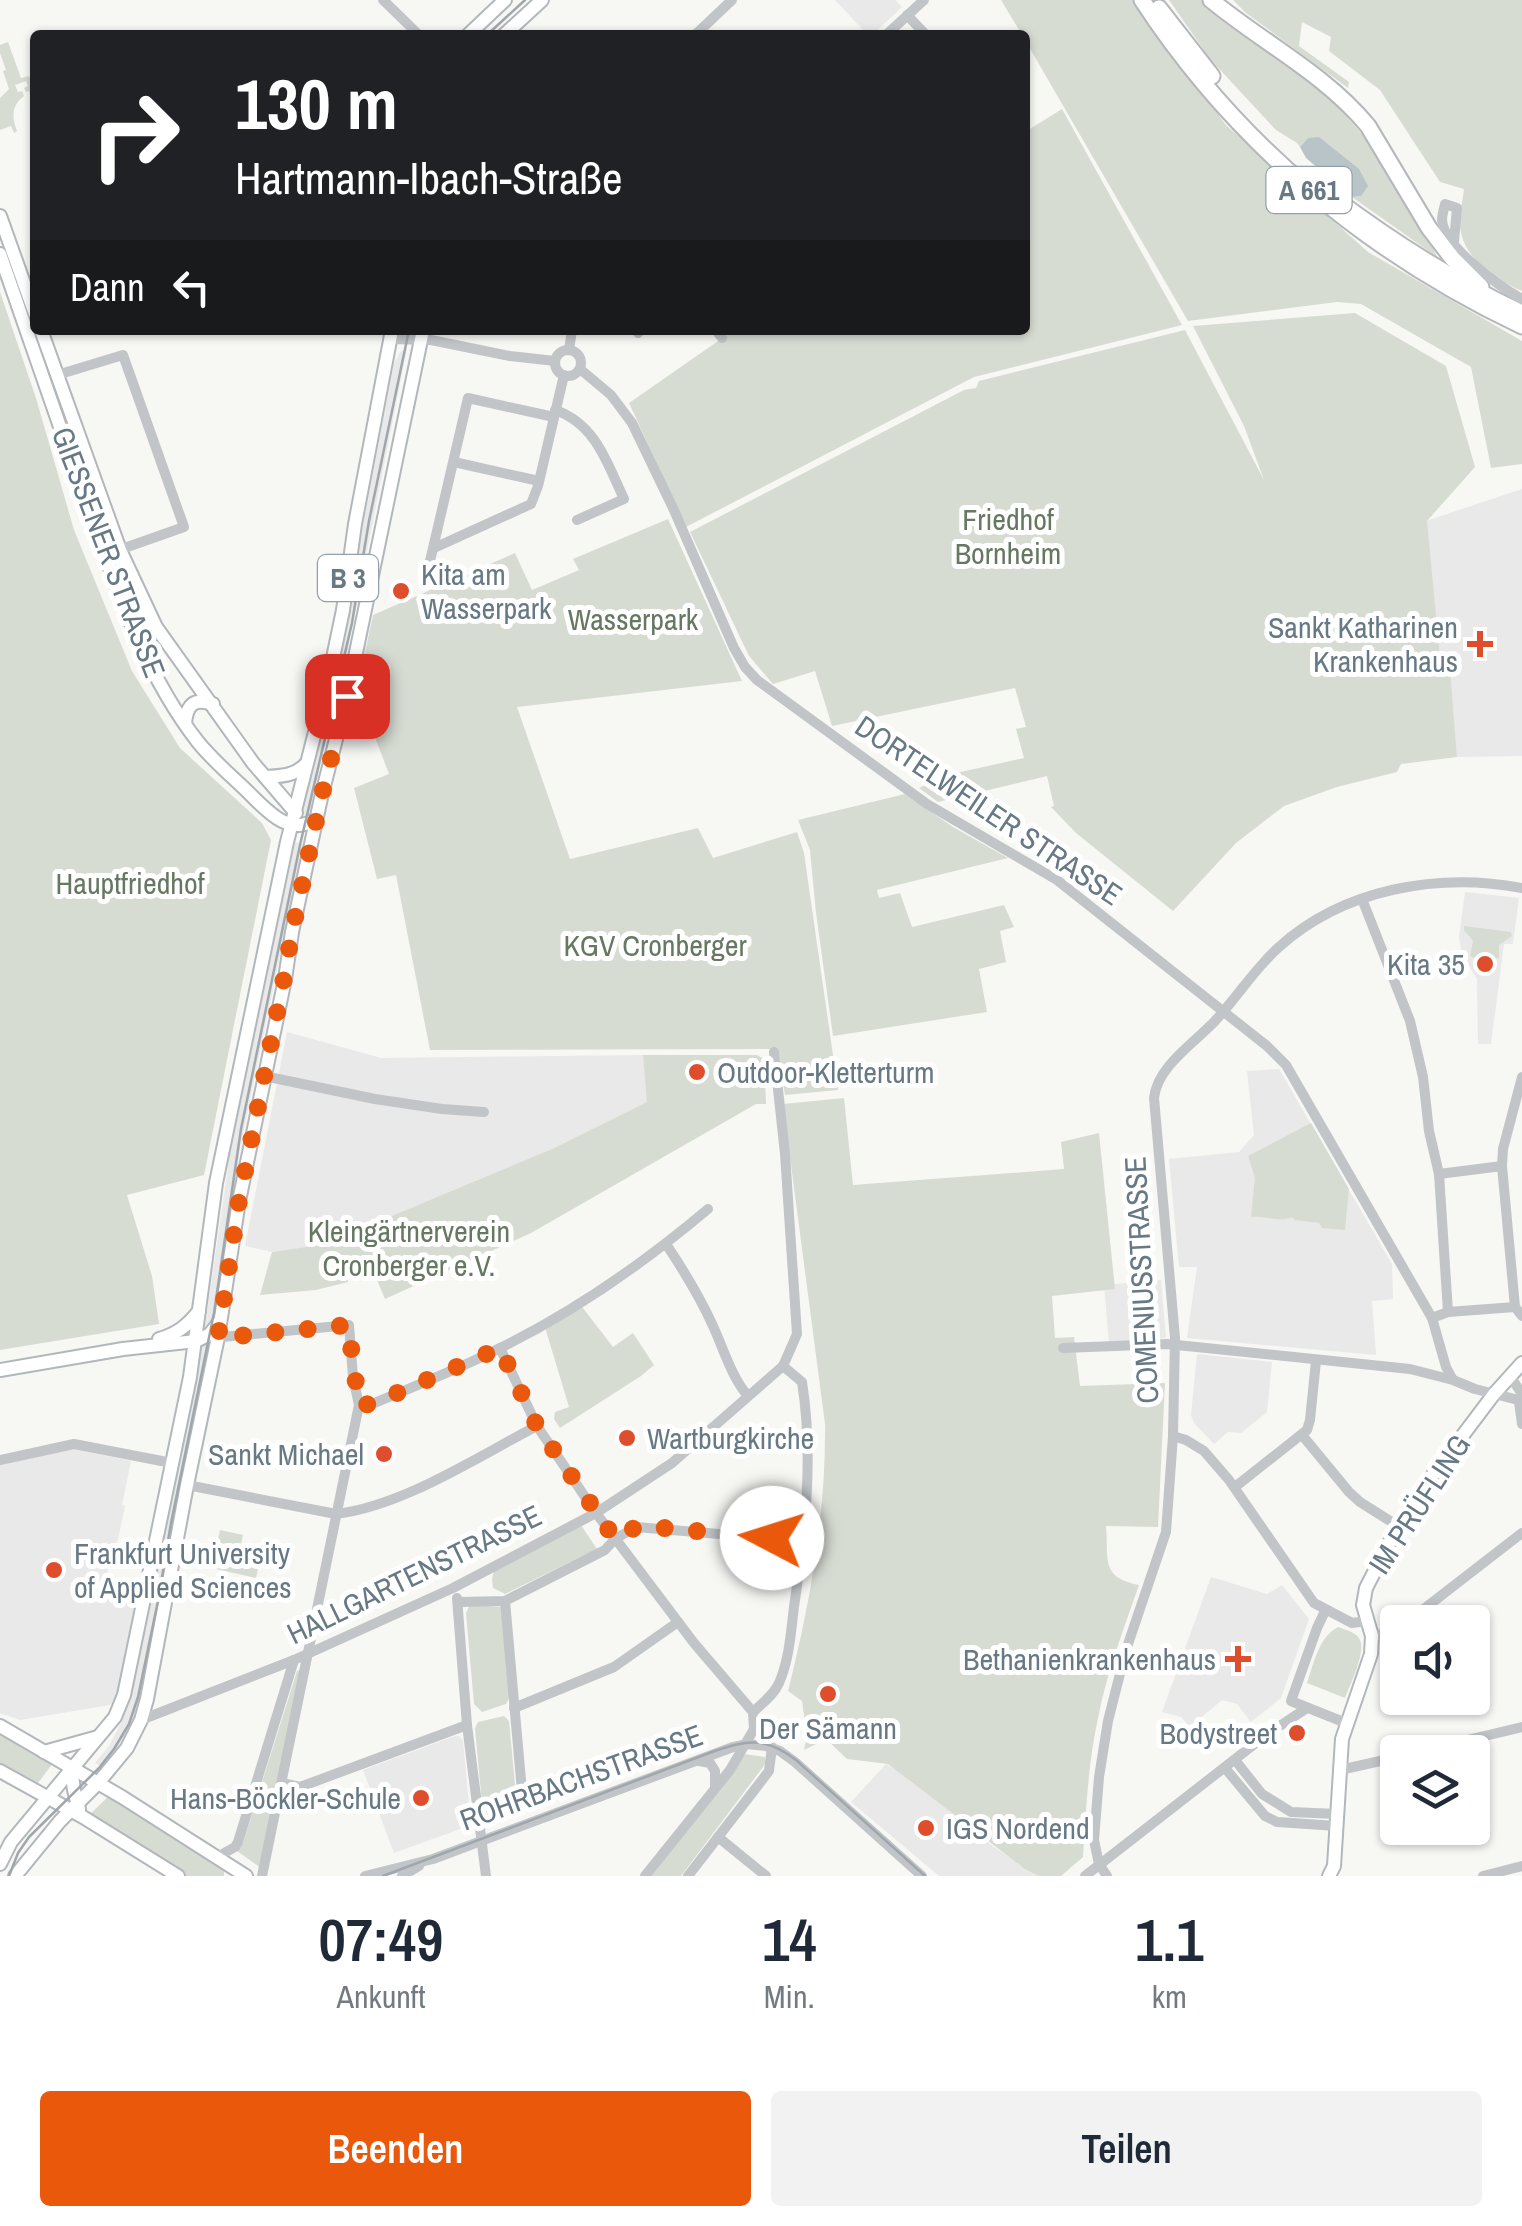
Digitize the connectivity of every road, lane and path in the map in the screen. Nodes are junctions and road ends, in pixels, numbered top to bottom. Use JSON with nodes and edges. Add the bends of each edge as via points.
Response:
{"nodes":[{"id":1,"x":383,"y":0,"type":"edge"},
{"id":2,"x":505,"y":0,"type":"edge"},
{"id":3,"x":542,"y":0,"type":"edge"},
{"id":4,"x":732,"y":0,"type":"edge"},
{"id":5,"x":1142,"y":0,"type":"edge"},
{"id":6,"x":1154,"y":0,"type":"edge"},
{"id":7,"x":1211,"y":0,"type":"edge"},
{"id":8,"x":914,"y":6,"type":"edge"},
{"id":9,"x":415,"y":30,"type":"edge"},
{"id":10,"x":473,"y":30,"type":"edge"},
{"id":11,"x":509,"y":30,"type":"edge"},
{"id":12,"x":700,"y":30,"type":"edge"},
{"id":13,"x":891,"y":30,"type":"edge"},
{"id":14,"x":924,"y":30,"type":"edge"},
{"id":15,"x":0,"y":216,"type":"edge"},
{"id":16,"x":1454,"y":242,"type":"dead end"},
{"id":17,"x":0,"y":254,"type":"edge"},
{"id":18,"x":1522,"y":299,"type":"edge"},
{"id":19,"x":30,"y":300,"type":"edge"},
{"id":20,"x":1494,"y":300,"type":"junction"},
{"id":21,"x":1522,"y":313,"type":"edge"},
{"id":22,"x":1522,"y":326,"type":"edge"},
{"id":23,"x":43,"y":335,"type":"edge"},
{"id":24,"x":391,"y":335,"type":"edge"},
{"id":25,"x":571,"y":335,"type":"edge"},
{"id":26,"x":422,"y":336,"type":"edge"},
{"id":27,"x":569,"y":350,"type":"junction"},
{"id":28,"x":555,"y":361,"type":"junction"},
{"id":29,"x":580,"y":369,"type":"junction"},
{"id":30,"x":57,"y":375,"type":"junction"},
{"id":31,"x":564,"y":375,"type":"junction"},
{"id":32,"x":555,"y":414,"type":"junction"},
{"id":33,"x":454,"y":462,"type":"junction"},
{"id":34,"x":540,"y":481,"type":"junction"},
{"id":35,"x":578,"y":520,"type":"dead end"},
{"id":36,"x":434,"y":548,"type":"junction"},
{"id":37,"x":120,"y":550,"type":"junction"},
{"id":38,"x":105,"y":555,"type":"junction"},
{"id":39,"x":430,"y":562,"type":"dead end"},
{"id":40,"x":182,"y":662,"type":"junction"},
{"id":41,"x":156,"y":678,"type":"junction"},
{"id":42,"x":213,"y":704,"type":"junction"},
{"id":43,"x":184,"y":723,"type":"junction"},
{"id":44,"x":306,"y":764,"type":"junction"},
{"id":45,"x":266,"y":777,"type":"junction"},
{"id":46,"x":295,"y":810,"type":"junction"},
{"id":47,"x":274,"y":815,"type":"junction"},
{"id":48,"x":316,"y":819,"type":"junction"},
{"id":49,"x":297,"y":826,"type":"junction"},
{"id":50,"x":287,"y":842,"type":"junction"},
{"id":51,"x":312,"y":848,"type":"junction"},
{"id":52,"x":1522,"y":888,"type":"edge"},
{"id":53,"x":1362,"y":899,"type":"junction"},
{"id":54,"x":1224,"y":1011,"type":"junction"},
{"id":55,"x":774,"y":1052,"type":"dead end"},
{"id":56,"x":264,"y":1076,"type":"junction"},
{"id":57,"x":1522,"y":1077,"type":"edge"},
{"id":58,"x":484,"y":1112,"type":"dead end"},
{"id":59,"x":1502,"y":1166,"type":"junction"},
{"id":60,"x":1439,"y":1174,"type":"junction"},
{"id":61,"x":708,"y":1209,"type":"dead end"},
{"id":62,"x":666,"y":1244,"type":"junction"},
{"id":63,"x":200,"y":1311,"type":"junction"},
{"id":64,"x":1448,"y":1312,"type":"junction"},
{"id":65,"x":1518,"y":1312,"type":"edge"},
{"id":66,"x":1432,"y":1318,"type":"junction"},
{"id":67,"x":222,"y":1319,"type":"junction"},
{"id":68,"x":218,"y":1338,"type":"junction"},
{"id":69,"x":190,"y":1342,"type":"junction"},
{"id":70,"x":1176,"y":1346,"type":"junction"},
{"id":71,"x":500,"y":1348,"type":"junction"},
{"id":72,"x":1063,"y":1348,"type":"dead end"},
{"id":73,"x":123,"y":1349,"type":"junction"},
{"id":74,"x":1316,"y":1361,"type":"junction"},
{"id":75,"x":1522,"y":1364,"type":"edge"},
{"id":76,"x":782,"y":1366,"type":"junction"},
{"id":77,"x":0,"y":1370,"type":"edge"},
{"id":78,"x":1510,"y":1376,"type":"junction"},
{"id":79,"x":1453,"y":1380,"type":"junction"},
{"id":80,"x":1494,"y":1394,"type":"junction"},
{"id":81,"x":748,"y":1396,"type":"junction"},
{"id":82,"x":1521,"y":1402,"type":"edge"},
{"id":83,"x":359,"y":1405,"type":"junction"},
{"id":84,"x":1522,"y":1424,"type":"edge"},
{"id":85,"x":537,"y":1426,"type":"junction"},
{"id":86,"x":1302,"y":1435,"type":"junction"},
{"id":87,"x":1173,"y":1436,"type":"junction"},
{"id":88,"x":0,"y":1460,"type":"edge"},
{"id":89,"x":172,"y":1462,"type":"junction"},
{"id":90,"x":186,"y":1486,"type":"junction"},
{"id":91,"x":1235,"y":1487,"type":"junction"},
{"id":92,"x":596,"y":1513,"type":"junction"},
{"id":93,"x":336,"y":1514,"type":"junction"},
{"id":94,"x":1398,"y":1526,"type":"junction"},
{"id":95,"x":1522,"y":1534,"type":"edge"},
{"id":96,"x":615,"y":1539,"type":"junction"},
{"id":97,"x":804,"y":1542,"type":"junction"},
{"id":98,"x":453,"y":1588,"type":"junction"},
{"id":99,"x":459,"y":1602,"type":"junction"},
{"id":100,"x":505,"y":1602,"type":"junction"},
{"id":101,"x":1430,"y":1605,"type":"edge"},
{"id":102,"x":1325,"y":1611,"type":"junction"},
{"id":103,"x":1367,"y":1621,"type":"junction"},
{"id":104,"x":678,"y":1622,"type":"junction"},
{"id":105,"x":1380,"y":1634,"type":"edge"},
{"id":106,"x":1372,"y":1636,"type":"junction"},
{"id":107,"x":310,"y":1652,"type":"junction"},
{"id":108,"x":294,"y":1660,"type":"junction"},
{"id":109,"x":514,"y":1708,"type":"junction"},
{"id":110,"x":1307,"y":1708,"type":"junction"},
{"id":111,"x":753,"y":1712,"type":"junction"},
{"id":112,"x":142,"y":1720,"type":"junction"},
{"id":113,"x":1346,"y":1723,"type":"junction"},
{"id":114,"x":468,"y":1725,"type":"junction"},
{"id":115,"x":0,"y":1726,"type":"edge"},
{"id":116,"x":1522,"y":1727,"type":"edge"},
{"id":117,"x":1488,"y":1735,"type":"edge"},
{"id":118,"x":100,"y":1736,"type":"junction"},
{"id":119,"x":746,"y":1744,"type":"junction"},
{"id":120,"x":772,"y":1748,"type":"junction"},
{"id":121,"x":44,"y":1752,"type":"junction"},
{"id":122,"x":696,"y":1760,"type":"junction"},
{"id":123,"x":1235,"y":1760,"type":"junction"},
{"id":124,"x":1380,"y":1761,"type":"edge"},
{"id":125,"x":1225,"y":1768,"type":"junction"},
{"id":126,"x":66,"y":1769,"type":"junction"},
{"id":127,"x":0,"y":1770,"type":"edge"},
{"id":128,"x":1340,"y":1770,"type":"junction"},
{"id":129,"x":98,"y":1783,"type":"junction"},
{"id":130,"x":282,"y":1783,"type":"junction"},
{"id":131,"x":714,"y":1789,"type":"junction"},
{"id":132,"x":522,"y":1791,"type":"dead end"},
{"id":133,"x":48,"y":1796,"type":"junction"},
{"id":134,"x":74,"y":1809,"type":"junction"},
{"id":135,"x":1337,"y":1820,"type":"junction"},
{"id":136,"x":718,"y":1837,"type":"junction"},
{"id":137,"x":483,"y":1840,"type":"junction"},
{"id":138,"x":434,"y":1858,"type":"junction"},
{"id":139,"x":0,"y":1864,"type":"edge"},
{"id":140,"x":1098,"y":1864,"type":"junction"},
{"id":141,"x":225,"y":1866,"type":"edge"},
{"id":142,"x":1522,"y":1866,"type":"edge"},
{"id":143,"x":913,"y":1874,"type":"edge"},
{"id":144,"x":14,"y":1876,"type":"edge"},
{"id":145,"x":178,"y":1876,"type":"edge"},
{"id":146,"x":246,"y":1876,"type":"edge"},
{"id":147,"x":262,"y":1876,"type":"edge"},
{"id":148,"x":365,"y":1876,"type":"edge"},
{"id":149,"x":402,"y":1876,"type":"edge"},
{"id":150,"x":486,"y":1876,"type":"edge"},
{"id":151,"x":646,"y":1876,"type":"edge"},
{"id":152,"x":688,"y":1876,"type":"edge"},
{"id":153,"x":766,"y":1876,"type":"edge"},
{"id":154,"x":1085,"y":1876,"type":"edge"},
{"id":155,"x":1108,"y":1876,"type":"edge"},
{"id":156,"x":1329,"y":1876,"type":"edge"},
{"id":157,"x":1483,"y":1876,"type":"edge"}],
"edges":[{"from":1,"to":9,"type":"street"},
{"from":2,"to":10,"type":"main road"},
{"from":3,"to":11,"type":"main road"},
{"from":4,"to":12,"type":"street"},
{"from":5,"to":22,"type":"highway","number":"A 661","via":[[1221,102],[1296,179],[1406,263]]},
{"from":6,"to":20,"type":"highway","number":"A 661","via":[[1229,97],[1297,168],[1411,253]]},
{"from":7,"to":20,"type":"highway","via":[[1354,109],[1443,247]]},
{"from":8,"to":13,"type":"street"},
{"from":8,"to":14,"type":"street"},
{"from":15,"to":19,"type":"main road"},
{"from":16,"to":18,"type":"street"},
{"from":17,"to":38,"type":"main road","name":"GIESSENER STRASSE"},
{"from":20,"to":21,"type":"highway","number":"A 661"},
{"from":23,"to":30,"type":"main road","name":"GIESSENER STRASSE"},
{"from":24,"to":26,"type":"street"},
{"from":24,"to":44,"type":"main road","number":"B 3","via":[[343,610]]},
{"from":25,"to":27,"type":"street"},
{"from":26,"to":28,"type":"street"},
{"from":26,"to":48,"type":"main road","number":"B 3"},
{"from":27,"to":28,"type":"street"},
{"from":27,"to":29,"type":"street","via":[[580,356]]},
{"from":28,"to":31,"type":"street"},
{"from":29,"to":31,"type":"street"},
{"from":29,"to":54,"type":"street","name":"DORTELWEILER STRASSE","via":[[632,423],[734,648],[757,680],[927,804],[1057,880]]},
{"from":30,"to":37,"type":"main road","name":"GIESSENER STRASSE"},
{"from":30,"to":37,"type":"street","via":[[123,355],[178,507],[184,527]]},
{"from":31,"to":32,"type":"street"},
{"from":32,"to":33,"type":"street","via":[[468,398]]},
{"from":32,"to":34,"type":"street"},
{"from":32,"to":35,"type":"street","via":[[577,420],[593,435],[624,499]]},
{"from":33,"to":34,"type":"street"},
{"from":33,"to":36,"type":"street"},
{"from":34,"to":36,"type":"street","via":[[526,508]]},
{"from":36,"to":39,"type":"street"},
{"from":37,"to":38,"type":"street"},
{"from":37,"to":40,"type":"main road","name":"GIESSENER STRASSE","via":[[156,627]]},
{"from":38,"to":41,"type":"main road","name":"GIESSENER STRASSE"},
{"from":40,"to":41,"type":"main road","via":[[172,676]]},
{"from":40,"to":42,"type":"main road","name":"GIESSENER STRASSE"},
{"from":41,"to":43,"type":"main road","name":"GIESSENER STRASSE"},
{"from":42,"to":43,"type":"main road","via":[[196,702]]},
{"from":42,"to":45,"type":"main road","name":"GIESSENER STRASSE"},
{"from":43,"to":47,"type":"main road","name":"GIESSENER STRASSE","via":[[214,761]]},
{"from":44,"to":45,"type":"main road"},
{"from":44,"to":46,"type":"main road","number":"B 3"},
{"from":45,"to":46,"type":"main road","name":"GIESSENER STRASSE"},
{"from":46,"to":49,"type":"main road","name":"GIESSENER STRASSE"},
{"from":47,"to":49,"type":"main road","name":"GIESSENER STRASSE"},
{"from":47,"to":50,"type":"main road","name":"GIESSENER STRASSE"},
{"from":48,"to":49,"type":"main road"},
{"from":48,"to":51,"type":"main road","number":"B 3"},
{"from":49,"to":50,"type":"main road"},
{"from":49,"to":51,"type":"main road","name":"GIESSENER STRASSE"},
{"from":50,"to":63,"type":"main road","via":[[216,1183]]},
{"from":51,"to":56,"type":"main road","number":"B 3"},
{"from":52,"to":53,"type":"street","name":"COMENIUSSTRASSE","via":[[1456,882]]},
{"from":53,"to":54,"type":"street","name":"COMENIUSSTRASSE","via":[[1279,947]]},
{"from":53,"to":60,"type":"street","via":[[1413,1030]]},
{"from":54,"to":66,"type":"street","name":"DORTELWEILER STRASSE","via":[[1286,1065]]},
{"from":54,"to":70,"type":"street","name":"COMENIUSSTRASSE","via":[[1155,1085]]},
{"from":55,"to":76,"type":"street","via":[[797,1334]]},
{"from":56,"to":58,"type":"street"},
{"from":56,"to":67,"type":"main road","number":"B 3"},
{"from":57,"to":59,"type":"street"},
{"from":59,"to":60,"type":"street"},
{"from":59,"to":65,"type":"street"},
{"from":60,"to":64,"type":"street"},
{"from":61,"to":62,"type":"street"},
{"from":62,"to":71,"type":"street"},
{"from":62,"to":81,"type":"street"},
{"from":63,"to":69,"type":"main road"},
{"from":63,"to":73,"type":"main road","via":[[174,1334]]},
{"from":64,"to":65,"type":"street"},
{"from":64,"to":66,"type":"street"},
{"from":66,"to":79,"type":"street","name":"DORTELWEILER STRASSE"},
{"from":67,"to":68,"type":"main road","number":"B 3"},
{"from":67,"to":69,"type":"main road","via":[[210,1334]]},
{"from":68,"to":69,"type":"street"},
{"from":68,"to":83,"type":"street","via":[[348,1325]]},
{"from":68,"to":90,"type":"main road","number":"B 3"},
{"from":69,"to":73,"type":"main road"},
{"from":69,"to":89,"type":"main road"},
{"from":70,"to":72,"type":"street"},
{"from":70,"to":74,"type":"street"},
{"from":70,"to":87,"type":"street","name":"COMENIUSSTRASSE"},
{"from":71,"to":83,"type":"street"},
{"from":71,"to":85,"type":"street"},
{"from":73,"to":77,"type":"main road"},
{"from":74,"to":79,"type":"street"},
{"from":74,"to":86,"type":"street","via":[[1310,1420]]},
{"from":75,"to":78,"type":"main road","name":"IM PRÜFLING"},
{"from":76,"to":81,"type":"street","name":"HALLGARTENSTRASSE"},
{"from":76,"to":97,"type":"street","via":[[802,1382],[808,1416]]},
{"from":78,"to":80,"type":"main road","name":"IM PRÜFLING"},
{"from":78,"to":82,"type":"street"},
{"from":79,"to":80,"type":"street"},
{"from":80,"to":82,"type":"street"},
{"from":80,"to":94,"type":"main road","name":"IM PRÜFLING"},
{"from":81,"to":92,"type":"street","name":"HALLGARTENSTRASSE","via":[[672,1462]]},
{"from":82,"to":84,"type":"street"},
{"from":83,"to":93,"type":"street"},
{"from":85,"to":92,"type":"street"},
{"from":85,"to":93,"type":"street","via":[[399,1498]]},
{"from":86,"to":91,"type":"street"},
{"from":86,"to":94,"type":"street","via":[[1349,1492]]},
{"from":87,"to":91,"type":"street","via":[[1204,1451]]},
{"from":87,"to":140,"type":"street","name":"COMENIUSSTRASSE","via":[[1166,1532],[1108,1720],[1094,1840]]},
{"from":88,"to":89,"type":"street","via":[[74,1444]]},
{"from":89,"to":118,"type":"main road","via":[[124,1695]]},
{"from":90,"to":93,"type":"street"},
{"from":90,"to":112,"type":"main road","number":"B 3"},
{"from":91,"to":102,"type":"street"},
{"from":92,"to":96,"type":"street"},
{"from":92,"to":98,"type":"street","name":"HALLGARTENSTRASSE"},
{"from":93,"to":107,"type":"street"},
{"from":94,"to":103,"type":"main road","name":"IM PRÜFLING","via":[[1366,1588]]},
{"from":95,"to":101,"type":"street"},
{"from":96,"to":97,"type":"street","via":[[643,1526]]},
{"from":96,"to":100,"type":"street","name":"HALLGARTENSTRASSE","via":[[606,1550]]},
{"from":96,"to":104,"type":"street"},
{"from":97,"to":111,"type":"street","via":[[778,1685]]},
{"from":98,"to":99,"type":"street"},
{"from":98,"to":107,"type":"street","name":"HALLGARTENSTRASSE"},
{"from":99,"to":100,"type":"street","name":"HALLGARTENSTRASSE"},
{"from":99,"to":114,"type":"street"},
{"from":100,"to":109,"type":"street"},
{"from":102,"to":103,"type":"street","via":[[1352,1623]]},
{"from":102,"to":110,"type":"street","via":[[1292,1697]]},
{"from":103,"to":106,"type":"main road","name":"IM PRÜFLING"},
{"from":104,"to":109,"type":"street","via":[[614,1667]]},
{"from":104,"to":111,"type":"street"},
{"from":105,"to":106,"type":"street"},
{"from":106,"to":113,"type":"main road"},
{"from":107,"to":108,"type":"street","name":"HALLGARTENSTRASSE"},
{"from":107,"to":130,"type":"street"},
{"from":108,"to":112,"type":"street","name":"HALLGARTENSTRASSE"},
{"from":108,"to":141,"type":"street"},
{"from":109,"to":132,"type":"street"},
{"from":110,"to":113,"type":"street"},
{"from":110,"to":123,"type":"street"},
{"from":111,"to":119,"type":"street"},
{"from":112,"to":129,"type":"main road","number":"B 3"},
{"from":113,"to":128,"type":"main road"},
{"from":114,"to":130,"type":"street","via":[[300,1787]]},
{"from":114,"to":137,"type":"street"},
{"from":115,"to":121,"type":"main road"},
{"from":116,"to":117,"type":"street"},
{"from":118,"to":121,"type":"main road"},
{"from":118,"to":126,"type":"main road"},
{"from":119,"to":120,"type":"street"},
{"from":119,"to":122,"type":"street","name":"ROHRBACHSTRASSE"},
{"from":119,"to":131,"type":"street"},
{"from":120,"to":136,"type":"street","via":[[770,1771]]},
{"from":120,"to":143,"type":"street"},
{"from":121,"to":126,"type":"main road"},
{"from":122,"to":131,"type":"street","via":[[716,1770]]},
{"from":122,"to":137,"type":"street","name":"ROHRBACHSTRASSE"},
{"from":123,"to":125,"type":"street"},
{"from":123,"to":135,"type":"street","via":[[1262,1794],[1290,1812]]},
{"from":124,"to":128,"type":"street"},
{"from":125,"to":135,"type":"street","via":[[1265,1816],[1278,1822]]},
{"from":125,"to":140,"type":"street"},
{"from":126,"to":129,"type":"main road"},
{"from":126,"to":133,"type":"main road"},
{"from":126,"to":134,"type":"main road"},
{"from":127,"to":133,"type":"main road"},
{"from":128,"to":135,"type":"main road"},
{"from":129,"to":134,"type":"main road"},
{"from":129,"to":141,"type":"main road"},
{"from":130,"to":147,"type":"street"},
{"from":131,"to":151,"type":"street"},
{"from":133,"to":134,"type":"main road"},
{"from":133,"to":139,"type":"main road"},
{"from":134,"to":144,"type":"main road"},
{"from":134,"to":145,"type":"main road"},
{"from":135,"to":156,"type":"main road"},
{"from":136,"to":152,"type":"street"},
{"from":136,"to":153,"type":"street"},
{"from":137,"to":138,"type":"street","name":"ROHRBACHSTRASSE"},
{"from":137,"to":150,"type":"street"},
{"from":138,"to":148,"type":"street","name":"ROHRBACHSTRASSE"},
{"from":138,"to":149,"type":"street","name":"ROHRBACHSTRASSE"},
{"from":140,"to":154,"type":"street"},
{"from":140,"to":155,"type":"street"},
{"from":141,"to":146,"type":"main road"},
{"from":142,"to":157,"type":"street"}]}
